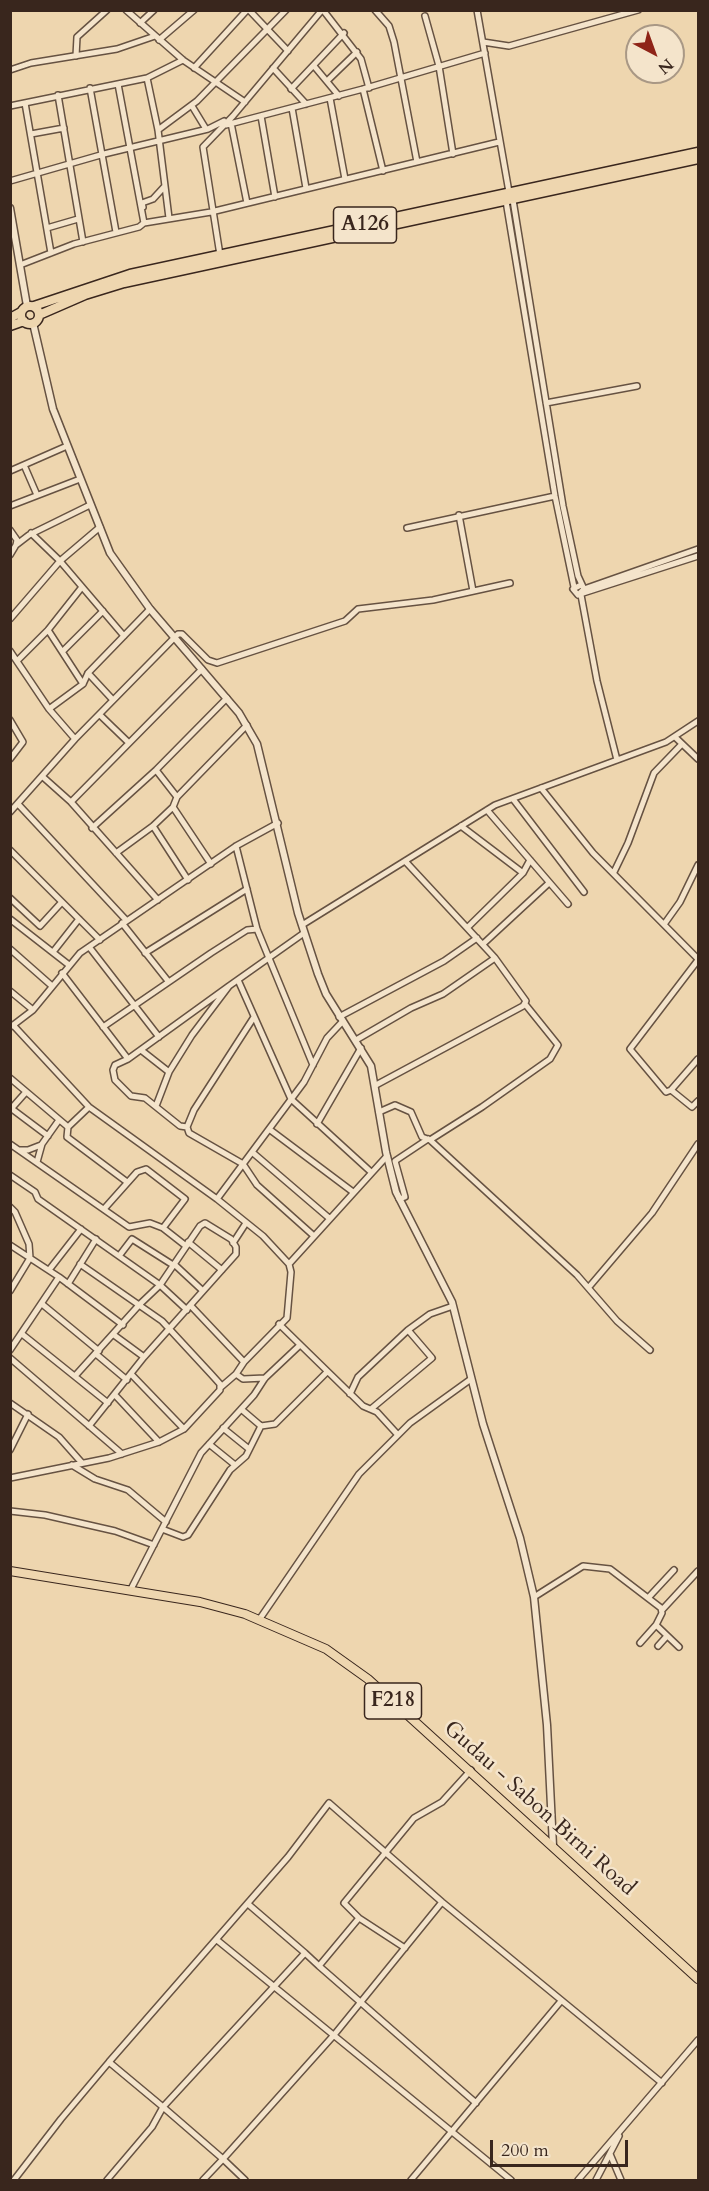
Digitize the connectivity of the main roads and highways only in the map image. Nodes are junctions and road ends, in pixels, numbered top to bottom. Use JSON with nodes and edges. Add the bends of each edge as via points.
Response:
{"nodes":[{"id":1,"x":699,"y":152,"type":"edge"},
{"id":2,"x":699,"y":159,"type":"edge"},
{"id":3,"x":509,"y":198,"type":"junction"},
{"id":4,"x":28,"y":308,"type":"junction"},
{"id":5,"x":39,"y":315,"type":"junction"},
{"id":6,"x":10,"y":318,"type":"edge"},
{"id":7,"x":28,"y":322,"type":"junction"},
{"id":8,"x":10,"y":326,"type":"edge"},
{"id":9,"x":10,"y":1571,"type":"edge"},
{"id":10,"x":699,"y":1978,"type":"edge"}],
"edges":[{"from":1,"to":3,"type":"highway","number":"A126"},
{"from":2,"to":3,"type":"highway","number":"A126"},
{"from":3,"to":4,"type":"highway","number":"A126","via":[[112,279]]},
{"from":3,"to":5,"type":"highway","number":"A126","via":[[124,283]]},
{"from":4,"to":5,"type":"highway"},
{"from":4,"to":6,"type":"highway","number":"A126"},
{"from":4,"to":7,"type":"highway"},
{"from":5,"to":7,"type":"highway","number":"A126"},
{"from":7,"to":8,"type":"highway"},
{"from":9,"to":10,"type":"main road","name":"Gudau - Sabon Birni Road","number":"F218","via":[[200,1602],[259,1620],[326,1649],[471,1770]]}]}
